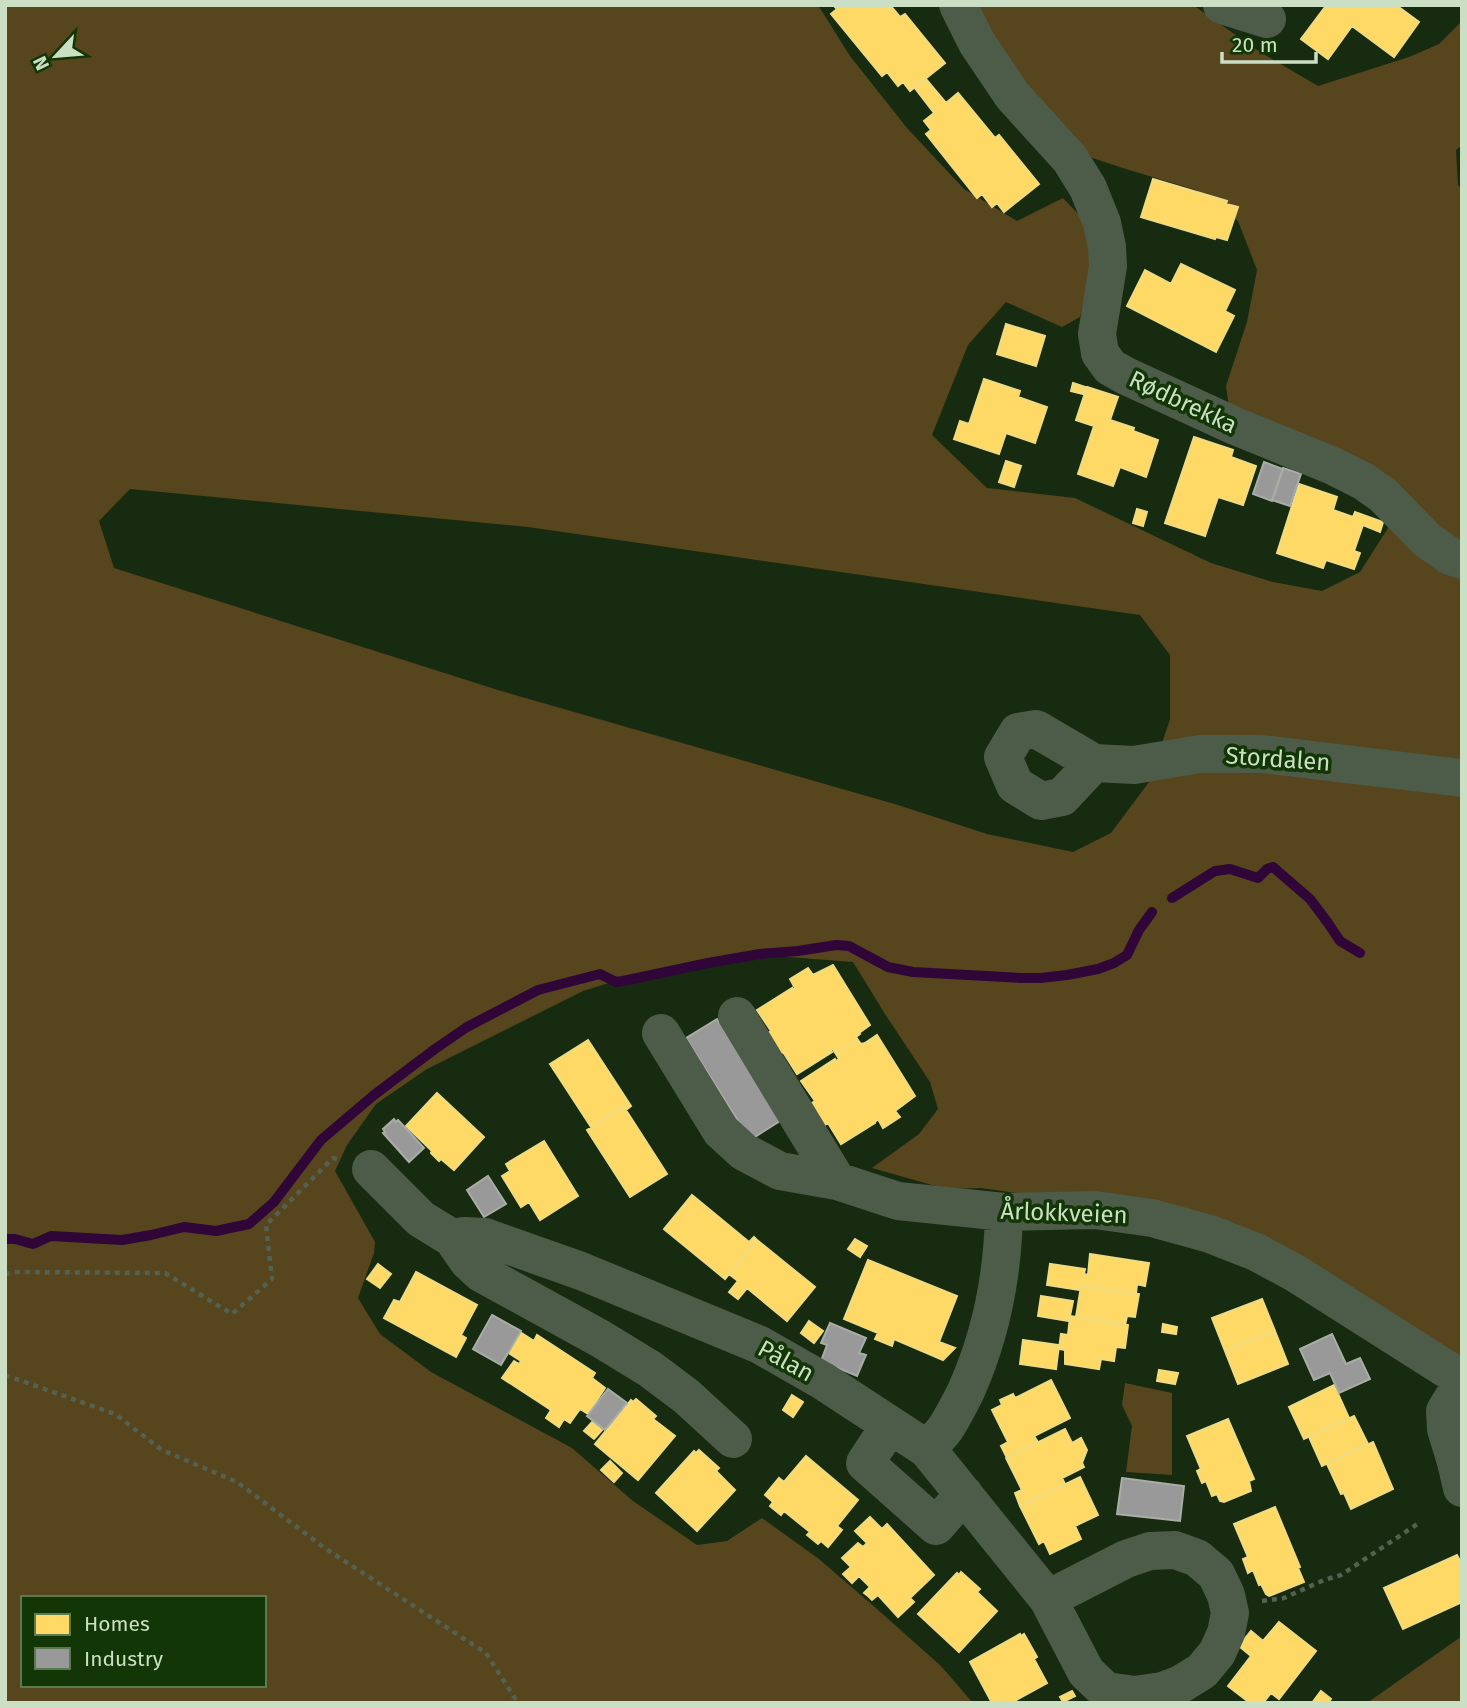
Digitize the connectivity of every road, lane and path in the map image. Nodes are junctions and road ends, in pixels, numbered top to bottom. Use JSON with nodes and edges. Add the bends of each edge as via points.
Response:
{"nodes":[{"id":1,"x":958,"y":5,"type":"edge"},
{"id":2,"x":1222,"y":5,"type":"edge"},
{"id":3,"x":1267,"y":19,"type":"dead end"},
{"id":4,"x":1462,"y":560,"type":"edge"},
{"id":5,"x":1094,"y":763,"type":"dead end"},
{"id":6,"x":1462,"y":778,"type":"edge"},
{"id":7,"x":737,"y":1016,"type":"dead end"},
{"id":8,"x":661,"y":1033,"type":"dead end"},
{"id":9,"x":371,"y":1169,"type":"joint"},
{"id":10,"x":837,"y":1181,"type":"junction"},
{"id":11,"x":1004,"y":1212,"type":"junction"},
{"id":12,"x":452,"y":1238,"type":"junction"},
{"id":13,"x":5,"y":1277,"type":"edge"},
{"id":14,"x":5,"y":1375,"type":"edge"},
{"id":15,"x":1462,"y":1381,"type":"edge"},
{"id":16,"x":890,"y":1425,"type":"junction"},
{"id":17,"x":733,"y":1439,"type":"dead end"},
{"id":18,"x":928,"y":1449,"type":"junction"},
{"id":19,"x":1462,"y":1488,"type":"edge"},
{"id":20,"x":964,"y":1494,"type":"junction"},
{"id":21,"x":1419,"y":1523,"type":"dead end"},
{"id":22,"x":1048,"y":1599,"type":"junction"},
{"id":23,"x":1228,"y":1603,"type":"junction"},
{"id":24,"x":1105,"y":1697,"type":"edge"},
{"id":25,"x":517,"y":1703,"type":"edge"}],
"edges":[{"from":1,"to":4,"type":"street","name":"Rødbrekka","via":[[1012,95],[1070,159],[1088,188],[1107,247],[1097,334],[1100,353],[1110,367],[1363,481],[1427,540]]},
{"from":2,"to":3,"type":"street"},
{"from":5,"to":6,"type":"street","name":"Stordalen","via":[[1134,765],[1200,754],[1262,754]]},
{"from":7,"to":10,"type":"street"},
{"from":8,"to":10,"type":"street","name":"Årlokkveien","via":[[721,1131],[744,1152],[780,1171]]},
{"from":9,"to":12,"type":"street","via":[[421,1219]]},
{"from":9,"to":13,"type":"path","via":[[333,1158],[266,1225],[272,1279],[232,1314],[165,1273],[18,1272]]},
{"from":10,"to":11,"type":"street","name":"Årlokkveien","via":[[898,1201]]},
{"from":11,"to":15,"type":"street","name":"Årlokkveien","via":[[1095,1210],[1152,1218],[1210,1234],[1256,1251],[1338,1298]]},
{"from":11,"to":18,"type":"street","via":[[1003,1249],[988,1335],[962,1398]]},
{"from":12,"to":16,"type":"street","name":"Pålan","via":[[485,1237],[760,1345]]},
{"from":12,"to":17,"type":"street","via":[[481,1273],[650,1369]]},
{"from":14,"to":25,"type":"path","via":[[115,1414],[162,1450],[237,1482],[326,1549],[486,1653]]},
{"from":15,"to":19,"type":"street","via":[[1445,1411]]},
{"from":16,"to":18,"type":"street","name":"Pålan"},
{"from":16,"to":20,"type":"street","via":[[865,1463],[936,1526]]},
{"from":18,"to":20,"type":"street","name":"Pålan"},
{"from":20,"to":22,"type":"street","name":"Pålan"},
{"from":21,"to":23,"type":"path","via":[[1341,1575],[1284,1598]]},
{"from":22,"to":23,"type":"street","via":[[1126,1559],[1150,1551],[1175,1550],[1197,1558],[1216,1574]]},
{"from":22,"to":24,"type":"street","name":"Pålan","via":[[1086,1672]]},
{"from":23,"to":24,"type":"street","name":"Pålan","via":[[1226,1633],[1202,1671],[1162,1691]]}]}
